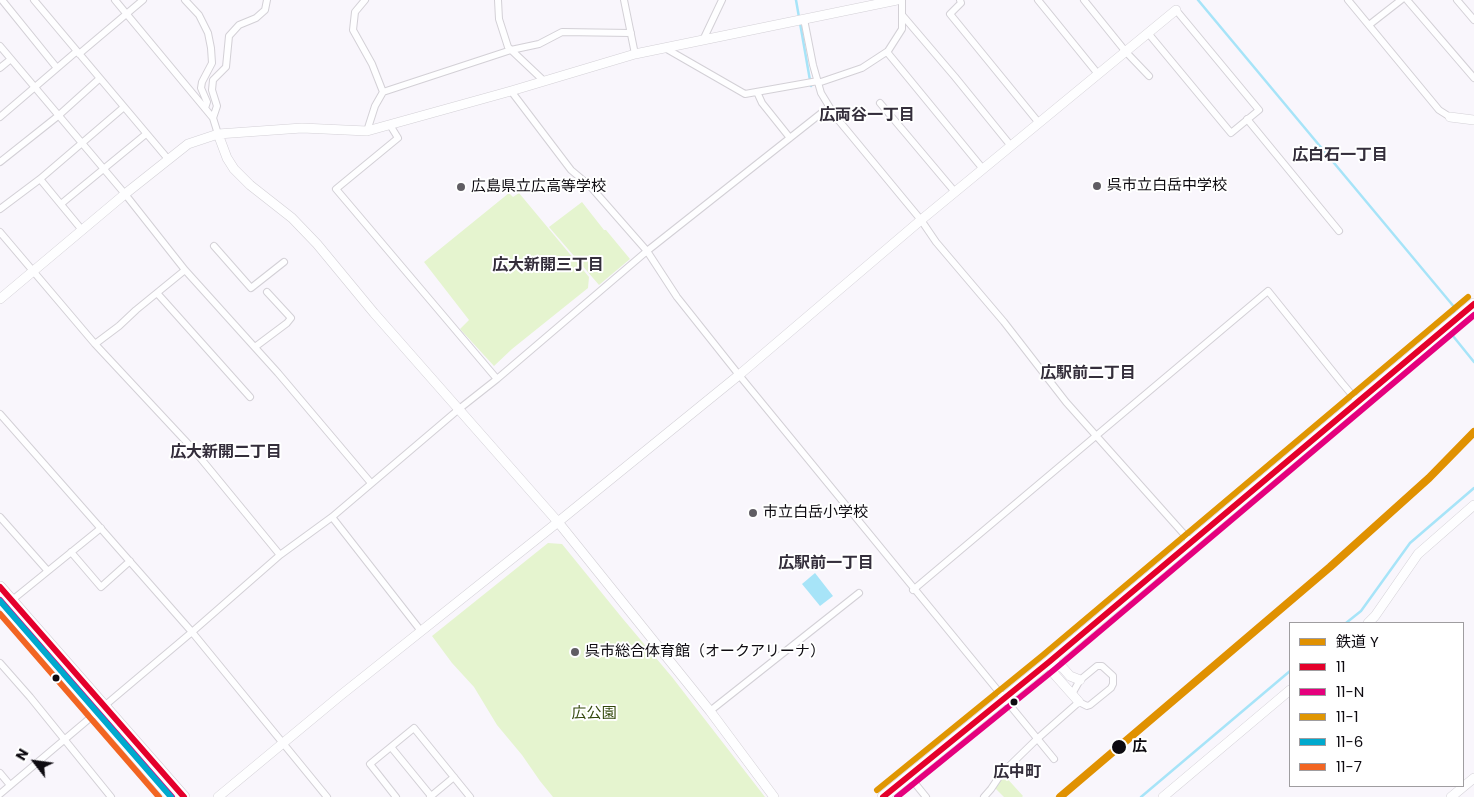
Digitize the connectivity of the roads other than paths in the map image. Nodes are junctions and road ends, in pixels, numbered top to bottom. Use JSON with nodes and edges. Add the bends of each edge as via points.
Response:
{"nodes":[{"id":1,"x":2,"y":0,"type":"edge"},
{"id":2,"x":34,"y":0,"type":"edge"},
{"id":3,"x":115,"y":0,"type":"edge"},
{"id":4,"x":143,"y":0,"type":"edge"},
{"id":5,"x":186,"y":0,"type":"edge"},
{"id":6,"x":267,"y":0,"type":"edge"},
{"id":7,"x":365,"y":0,"type":"edge"},
{"id":8,"x":498,"y":0,"type":"edge"},
{"id":9,"x":624,"y":0,"type":"edge"},
{"id":10,"x":722,"y":0,"type":"edge"},
{"id":11,"x":897,"y":0,"type":"edge"},
{"id":12,"x":902,"y":0,"type":"edge"},
{"id":13,"x":960,"y":0,"type":"edge"},
{"id":14,"x":1038,"y":0,"type":"edge"},
{"id":15,"x":1084,"y":0,"type":"edge"},
{"id":16,"x":1348,"y":0,"type":"edge"},
{"id":17,"x":1401,"y":0,"type":"edge"},
{"id":18,"x":1407,"y":0,"type":"edge"},
{"id":19,"x":1457,"y":0,"type":"edge"},
{"id":20,"x":1176,"y":10,"type":"joint"},
{"id":21,"x":127,"y":14,"type":"junction"},
{"id":22,"x":903,"y":16,"type":"junction"},
{"id":23,"x":804,"y":19,"type":"junction"},
{"id":24,"x":1474,"y":20,"type":"edge"},
{"id":25,"x":1369,"y":26,"type":"junction"},
{"id":26,"x":631,"y":33,"type":"junction"},
{"id":27,"x":1148,"y":33,"type":"junction"},
{"id":28,"x":703,"y":40,"type":"junction"},
{"id":29,"x":0,"y":46,"type":"edge"},
{"id":30,"x":666,"y":48,"type":"junction"},
{"id":31,"x":511,"y":50,"type":"junction"},
{"id":32,"x":78,"y":52,"type":"junction"},
{"id":33,"x":887,"y":52,"type":"junction"},
{"id":34,"x":1126,"y":52,"type":"junction"},
{"id":35,"x":635,"y":54,"type":"junction"},
{"id":36,"x":11,"y":59,"type":"junction"},
{"id":37,"x":0,"y":68,"type":"edge"},
{"id":38,"x":57,"y":68,"type":"junction"},
{"id":39,"x":1098,"y":74,"type":"junction"},
{"id":40,"x":1149,"y":76,"type":"dead end"},
{"id":41,"x":1474,"y":78,"type":"edge"},
{"id":42,"x":99,"y":79,"type":"junction"},
{"id":43,"x":544,"y":81,"type":"junction"},
{"id":44,"x":818,"y":82,"type":"junction"},
{"id":45,"x":35,"y":87,"type":"junction"},
{"id":46,"x":511,"y":91,"type":"junction"},
{"id":47,"x":383,"y":92,"type":"junction"},
{"id":48,"x":757,"y":92,"type":"junction"},
{"id":49,"x":880,"y":103,"type":"dead end"},
{"id":50,"x":124,"y":107,"type":"junction"},
{"id":51,"x":829,"y":107,"type":"junction"},
{"id":52,"x":205,"y":108,"type":"junction"},
{"id":53,"x":58,"y":116,"type":"junction"},
{"id":54,"x":0,"y":117,"type":"edge"},
{"id":55,"x":1450,"y":117,"type":"joint"},
{"id":56,"x":214,"y":118,"type":"junction"},
{"id":57,"x":1247,"y":119,"type":"junction"},
{"id":58,"x":1474,"y":120,"type":"edge"},
{"id":59,"x":1038,"y":123,"type":"junction"},
{"id":60,"x":390,"y":125,"type":"junction"},
{"id":61,"x":367,"y":131,"type":"junction"},
{"id":62,"x":146,"y":134,"type":"junction"},
{"id":63,"x":218,"y":134,"type":"junction"},
{"id":64,"x":790,"y":138,"type":"junction"},
{"id":65,"x":82,"y":143,"type":"junction"},
{"id":66,"x":1011,"y":146,"type":"junction"},
{"id":67,"x":168,"y":159,"type":"junction"},
{"id":68,"x":0,"y":162,"type":"edge"},
{"id":69,"x":983,"y":169,"type":"junction"},
{"id":70,"x":104,"y":170,"type":"junction"},
{"id":71,"x":40,"y":179,"type":"junction"},
{"id":72,"x":955,"y":192,"type":"junction"},
{"id":73,"x":124,"y":194,"type":"junction"},
{"id":74,"x":61,"y":204,"type":"junction"},
{"id":75,"x":0,"y":209,"type":"edge"},
{"id":76,"x":921,"y":220,"type":"junction"},
{"id":77,"x":82,"y":230,"type":"junction"},
{"id":78,"x":1339,"y":231,"type":"dead end"},
{"id":79,"x":0,"y":232,"type":"edge"},
{"id":80,"x":214,"y":246,"type":"dead end"},
{"id":81,"x":647,"y":251,"type":"junction"},
{"id":82,"x":284,"y":262,"type":"dead end"},
{"id":83,"x":34,"y":270,"type":"junction"},
{"id":84,"x":185,"y":270,"type":"junction"},
{"id":85,"x":267,"y":292,"type":"dead end"},
{"id":86,"x":157,"y":293,"type":"junction"},
{"id":87,"x":0,"y":300,"type":"edge"},
{"id":88,"x":1474,"y":304,"type":"edge"},
{"id":89,"x":95,"y":344,"type":"junction"},
{"id":90,"x":255,"y":347,"type":"junction"},
{"id":91,"x":739,"y":375,"type":"junction"},
{"id":92,"x":497,"y":379,"type":"junction"},
{"id":93,"x":250,"y":397,"type":"dead end"},
{"id":94,"x":1358,"y":402,"type":"junction"},
{"id":95,"x":459,"y":409,"type":"junction"},
{"id":96,"x":0,"y":414,"type":"edge"},
{"id":97,"x":1097,"y":436,"type":"junction"},
{"id":98,"x":371,"y":483,"type":"junction"},
{"id":99,"x":1474,"y":505,"type":"edge"},
{"id":100,"x":0,"y":517,"type":"edge"},
{"id":101,"x":332,"y":517,"type":"junction"},
{"id":102,"x":558,"y":522,"type":"junction"},
{"id":103,"x":101,"y":528,"type":"junction"},
{"id":104,"x":1192,"y":542,"type":"junction"},
{"id":105,"x":71,"y":552,"type":"junction"},
{"id":106,"x":280,"y":555,"type":"junction"},
{"id":107,"x":130,"y":562,"type":"junction"},
{"id":108,"x":47,"y":570,"type":"junction"},
{"id":109,"x":0,"y":587,"type":"edge"},
{"id":110,"x":914,"y":590,"type":"junction"},
{"id":111,"x":858,"y":594,"type":"dead end"},
{"id":112,"x":4,"y":604,"type":"edge"},
{"id":113,"x":1369,"y":622,"type":"edge"},
{"id":114,"x":421,"y":631,"type":"junction"},
{"id":115,"x":192,"y":632,"type":"junction"},
{"id":116,"x":1049,"y":662,"type":"junction"},
{"id":117,"x":0,"y":663,"type":"edge"},
{"id":118,"x":1080,"y":680,"type":"junction"},
{"id":119,"x":1289,"y":691,"type":"edge"},
{"id":120,"x":1072,"y":694,"type":"junction"},
{"id":121,"x":1004,"y":698,"type":"junction"},
{"id":122,"x":1079,"y":702,"type":"junction"},
{"id":123,"x":101,"y":709,"type":"junction"},
{"id":124,"x":710,"y":711,"type":"junction"},
{"id":125,"x":64,"y":740,"type":"junction"},
{"id":126,"x":1037,"y":740,"type":"junction"},
{"id":127,"x":283,"y":743,"type":"junction"},
{"id":128,"x":391,"y":747,"type":"junction"},
{"id":129,"x":1054,"y":760,"type":"dead end"},
{"id":130,"x":0,"y":772,"type":"edge"},
{"id":131,"x":909,"y":776,"type":"junction"},
{"id":132,"x":454,"y":777,"type":"junction"},
{"id":133,"x":1474,"y":778,"type":"edge"},
{"id":134,"x":10,"y":785,"type":"junction"},
{"id":135,"x":1464,"y":786,"type":"edge"},
{"id":136,"x":1463,"y":787,"type":"edge"},
{"id":137,"x":0,"y":794,"type":"edge"},
{"id":138,"x":111,"y":797,"type":"edge"},
{"id":139,"x":172,"y":797,"type":"edge"},
{"id":140,"x":184,"y":797,"type":"edge"},
{"id":141,"x":218,"y":797,"type":"edge"},
{"id":142,"x":328,"y":797,"type":"edge"},
{"id":143,"x":396,"y":797,"type":"edge"},
{"id":144,"x":431,"y":797,"type":"edge"},
{"id":145,"x":470,"y":797,"type":"edge"},
{"id":146,"x":774,"y":797,"type":"edge"},
{"id":147,"x":883,"y":797,"type":"edge"},
{"id":148,"x":926,"y":797,"type":"edge"},
{"id":149,"x":984,"y":797,"type":"edge"},
{"id":150,"x":1164,"y":797,"type":"edge"},
{"id":151,"x":1451,"y":797,"type":"edge"}],
"edges":[{"from":1,"to":38,"type":"street"},
{"from":2,"to":32,"type":"street"},
{"from":3,"to":21,"type":"street"},
{"from":4,"to":21,"type":"street"},
{"from":5,"to":52,"type":"street","via":[[199,15],[211,48],[212,63],[201,88],[207,102]]},
{"from":6,"to":56,"type":"street","via":[[265,10],[239,25],[229,36],[226,67],[213,80],[212,90],[217,106]]},
{"from":7,"to":47,"type":"street","via":[[355,12],[353,30]]},
{"from":8,"to":31,"type":"street","via":[[499,19]]},
{"from":9,"to":26,"type":"street"},
{"from":10,"to":28,"type":"street"},
{"from":11,"to":23,"type":"street"},
{"from":12,"to":22,"type":"street"},
{"from":13,"to":59,"type":"street","via":[[961,3],[950,14]]},
{"from":14,"to":39,"type":"street"},
{"from":15,"to":34,"type":"street"},
{"from":16,"to":25,"type":"street"},
{"from":17,"to":25,"type":"street"},
{"from":18,"to":41,"type":"street"},
{"from":19,"to":24,"type":"street"},
{"from":20,"to":27,"type":"street"},
{"from":20,"to":57,"type":"street","via":[[1259,110]]},
{"from":21,"to":32,"type":"street"},
{"from":21,"to":52,"type":"street"},
{"from":22,"to":33,"type":"street","via":[[902,29]]},
{"from":22,"to":66,"type":"street"},
{"from":23,"to":28,"type":"street"},
{"from":23,"to":44,"type":"street"},
{"from":25,"to":55,"type":"street","via":[[1439,110]]},
{"from":26,"to":31,"type":"street","via":[[562,32],[539,44]]},
{"from":26,"to":35,"type":"street"},
{"from":27,"to":34,"type":"street"},
{"from":27,"to":57,"type":"street","via":[[1231,133]]},
{"from":28,"to":30,"type":"street"},
{"from":29,"to":36,"type":"street"},
{"from":30,"to":35,"type":"street"},
{"from":30,"to":48,"type":"street","via":[[745,94]]},
{"from":31,"to":43,"type":"street"},
{"from":31,"to":47,"type":"street"},
{"from":32,"to":38,"type":"street"},
{"from":32,"to":42,"type":"street"},
{"from":33,"to":44,"type":"street","via":[[862,68]]},
{"from":33,"to":69,"type":"street"},
{"from":34,"to":39,"type":"street"},
{"from":34,"to":40,"type":"street"},
{"from":35,"to":43,"type":"street"},
{"from":36,"to":37,"type":"street"},
{"from":36,"to":45,"type":"street"},
{"from":38,"to":45,"type":"street"},
{"from":39,"to":59,"type":"street"},
{"from":42,"to":50,"type":"street"},
{"from":42,"to":53,"type":"street"},
{"from":43,"to":46,"type":"street"},
{"from":44,"to":48,"type":"street"},
{"from":44,"to":51,"type":"street"},
{"from":45,"to":53,"type":"street"},
{"from":45,"to":54,"type":"street"},
{"from":46,"to":60,"type":"street"},
{"from":46,"to":81,"type":"street","via":[[571,170],[590,186]]},
{"from":47,"to":61,"type":"street"},
{"from":48,"to":64,"type":"street"},
{"from":49,"to":72,"type":"street"},
{"from":50,"to":62,"type":"street"},
{"from":50,"to":65,"type":"street"},
{"from":51,"to":64,"type":"street"},
{"from":51,"to":76,"type":"street"},
{"from":52,"to":56,"type":"street"},
{"from":53,"to":65,"type":"street"},
{"from":53,"to":68,"type":"street"},
{"from":55,"to":58,"type":"street"},
{"from":56,"to":63,"type":"street"},
{"from":57,"to":78,"type":"street"},
{"from":59,"to":66,"type":"street"},
{"from":60,"to":61,"type":"street"},
{"from":60,"to":92,"type":"street","via":[[398,138],[336,190]]},
{"from":61,"to":63,"type":"street","via":[[302,128]]},
{"from":62,"to":67,"type":"street"},
{"from":62,"to":70,"type":"street"},
{"from":63,"to":67,"type":"street","via":[[188,144]]},
{"from":63,"to":95,"type":"street","via":[[234,169],[318,244]]},
{"from":64,"to":81,"type":"street"},
{"from":65,"to":70,"type":"street"},
{"from":65,"to":71,"type":"street"},
{"from":66,"to":69,"type":"street"},
{"from":67,"to":73,"type":"street"},
{"from":69,"to":72,"type":"street"},
{"from":70,"to":73,"type":"street"},
{"from":70,"to":74,"type":"street"},
{"from":71,"to":74,"type":"street"},
{"from":71,"to":75,"type":"street"},
{"from":72,"to":76,"type":"street"},
{"from":73,"to":77,"type":"street"},
{"from":73,"to":84,"type":"street"},
{"from":74,"to":77,"type":"street"},
{"from":76,"to":91,"type":"street"},
{"from":76,"to":97,"type":"street","via":[[1066,402]]},
{"from":77,"to":83,"type":"street"},
{"from":79,"to":83,"type":"street"},
{"from":80,"to":82,"type":"street","via":[[251,288]]},
{"from":81,"to":91,"type":"street","via":[[677,297]]},
{"from":81,"to":92,"type":"street"},
{"from":83,"to":87,"type":"street"},
{"from":83,"to":89,"type":"street"},
{"from":84,"to":86,"type":"street"},
{"from":84,"to":90,"type":"street"},
{"from":85,"to":90,"type":"street","via":[[291,318]]},
{"from":86,"to":89,"type":"street"},
{"from":86,"to":93,"type":"street"},
{"from":88,"to":94,"type":"highway"},
{"from":89,"to":106,"type":"street","via":[[193,449]]},
{"from":90,"to":98,"type":"street"},
{"from":91,"to":102,"type":"street"},
{"from":91,"to":110,"type":"street"},
{"from":92,"to":95,"type":"street"},
{"from":94,"to":97,"type":"street","via":[[1268,291]]},
{"from":94,"to":104,"type":"highway"},
{"from":95,"to":98,"type":"street"},
{"from":95,"to":102,"type":"street"},
{"from":96,"to":103,"type":"street"},
{"from":97,"to":104,"type":"street"},
{"from":97,"to":110,"type":"street"},
{"from":98,"to":101,"type":"street"},
{"from":99,"to":113,"type":"street","via":[[1418,554]]},
{"from":100,"to":108,"type":"street"},
{"from":101,"to":106,"type":"street"},
{"from":101,"to":114,"type":"street"},
{"from":102,"to":114,"type":"street"},
{"from":102,"to":124,"type":"street"},
{"from":103,"to":105,"type":"street"},
{"from":103,"to":107,"type":"street"},
{"from":104,"to":116,"type":"highway"},
{"from":105,"to":107,"type":"street","via":[[101,587]]},
{"from":105,"to":108,"type":"street"},
{"from":106,"to":115,"type":"street"},
{"from":107,"to":115,"type":"street"},
{"from":108,"to":112,"type":"street"},
{"from":109,"to":112,"type":"highway"},
{"from":110,"to":121,"type":"street"},
{"from":111,"to":124,"type":"street"},
{"from":112,"to":123,"type":"highway"},
{"from":114,"to":127,"type":"street"},
{"from":115,"to":123,"type":"street"},
{"from":115,"to":127,"type":"street"},
{"from":116,"to":118,"type":"street"},
{"from":116,"to":120,"type":"street","via":[[1055,675]]},
{"from":116,"to":121,"type":"highway"},
{"from":117,"to":125,"type":"street"},
{"from":118,"to":120,"type":"street"},
{"from":118,"to":122,"type":"street","via":[[1097,666],[1105,668],[1113,676],[1110,688],[1090,705]]},
{"from":119,"to":150,"type":"street"},
{"from":120,"to":122,"type":"street"},
{"from":121,"to":126,"type":"street"},
{"from":121,"to":131,"type":"highway"},
{"from":122,"to":126,"type":"street"},
{"from":123,"to":125,"type":"street"},
{"from":123,"to":139,"type":"highway"},
{"from":123,"to":140,"type":"highway"},
{"from":124,"to":146,"type":"street"},
{"from":125,"to":134,"type":"street"},
{"from":125,"to":138,"type":"street"},
{"from":126,"to":129,"type":"street"},
{"from":126,"to":149,"type":"street","via":[[1001,774]]},
{"from":127,"to":141,"type":"street"},
{"from":127,"to":142,"type":"street"},
{"from":128,"to":132,"type":"street","via":[[414,728]]},
{"from":128,"to":143,"type":"street","via":[[370,764]]},
{"from":128,"to":144,"type":"street"},
{"from":130,"to":134,"type":"street"},
{"from":131,"to":147,"type":"highway"},
{"from":131,"to":148,"type":"street"},
{"from":132,"to":144,"type":"street"},
{"from":132,"to":145,"type":"street"},
{"from":133,"to":135,"type":"street"},
{"from":134,"to":137,"type":"street"},
{"from":136,"to":151,"type":"street"}]}
